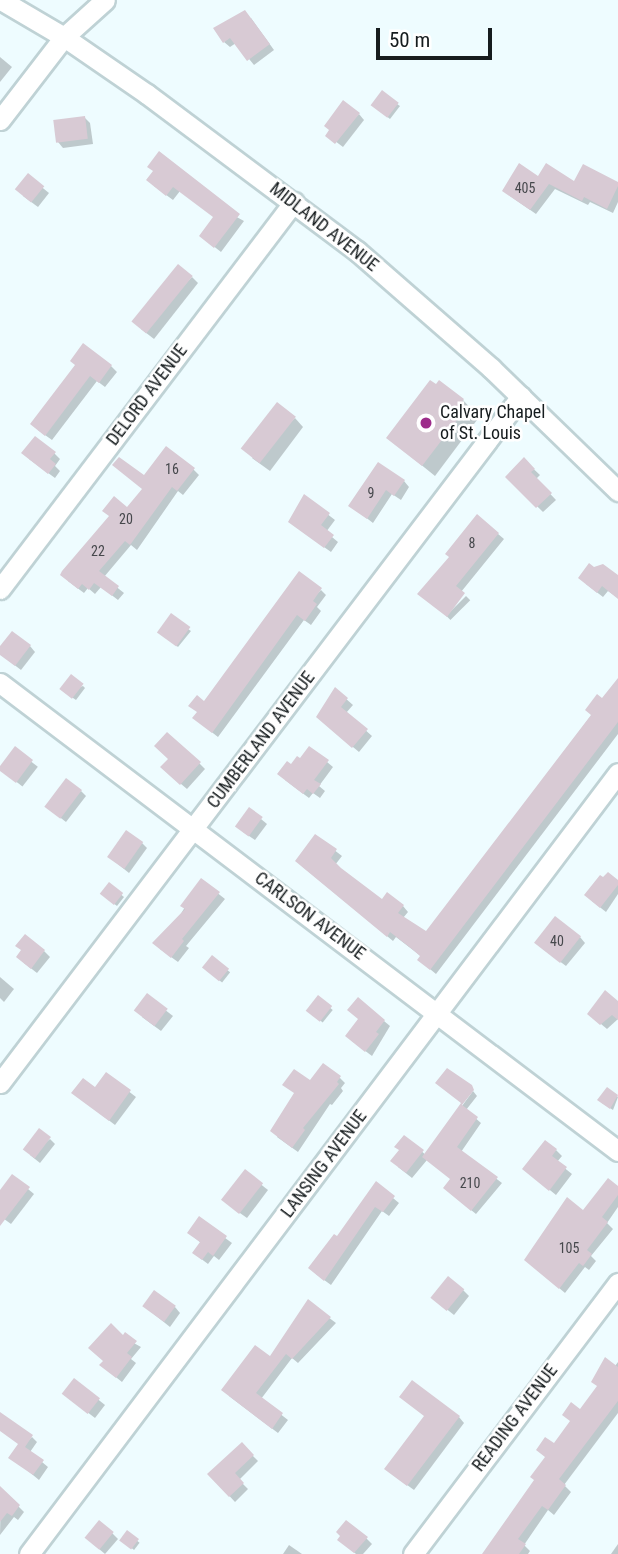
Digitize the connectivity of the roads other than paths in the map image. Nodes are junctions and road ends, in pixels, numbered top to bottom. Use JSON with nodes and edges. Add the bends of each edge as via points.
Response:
{"nodes":[{"id":1,"x":1,"y":0,"type":"edge"},
{"id":2,"x":105,"y":0,"type":"edge"},
{"id":3,"x":64,"y":37,"type":"junction"},
{"id":4,"x":0,"y":120,"type":"edge"},
{"id":5,"x":294,"y":202,"type":"junction"},
{"id":6,"x":521,"y":396,"type":"junction"},
{"id":7,"x":618,"y":492,"type":"edge"},
{"id":8,"x":0,"y":589,"type":"edge"},
{"id":9,"x":0,"y":683,"type":"edge"},
{"id":10,"x":618,"y":773,"type":"edge"},
{"id":11,"x":194,"y":829,"type":"junction"},
{"id":12,"x":439,"y":1013,"type":"junction"},
{"id":13,"x":0,"y":1083,"type":"edge"},
{"id":14,"x":618,"y":1151,"type":"edge"},
{"id":15,"x":618,"y":1283,"type":"edge"},
{"id":16,"x":29,"y":1554,"type":"edge"},
{"id":17,"x":413,"y":1554,"type":"edge"}],
"edges":[{"from":1,"to":3,"type":"street","name":"MIDLAND AVENUE"},
{"from":2,"to":3,"type":"street"},
{"from":3,"to":4,"type":"street"},
{"from":3,"to":5,"type":"street","name":"MIDLAND AVENUE"},
{"from":5,"to":6,"type":"street","name":"MIDLAND AVENUE","via":[[413,299]]},
{"from":5,"to":8,"type":"street","name":"DELORD AVENUE"},
{"from":6,"to":7,"type":"street","name":"MIDLAND AVENUE"},
{"from":6,"to":11,"type":"street","name":"CUMBERLAND AVENUE"},
{"from":9,"to":11,"type":"street","name":"CARLSON AVENUE"},
{"from":10,"to":12,"type":"street","name":"LANSING AVENUE","via":[[467,969]]},
{"from":11,"to":12,"type":"street","name":"CARLSON AVENUE"},
{"from":11,"to":13,"type":"street","name":"CUMBERLAND AVENUE"},
{"from":12,"to":14,"type":"street","name":"CARLSON AVENUE"},
{"from":12,"to":16,"type":"street","name":"LANSING AVENUE"},
{"from":15,"to":17,"type":"street","name":"READING AVENUE"}]}
